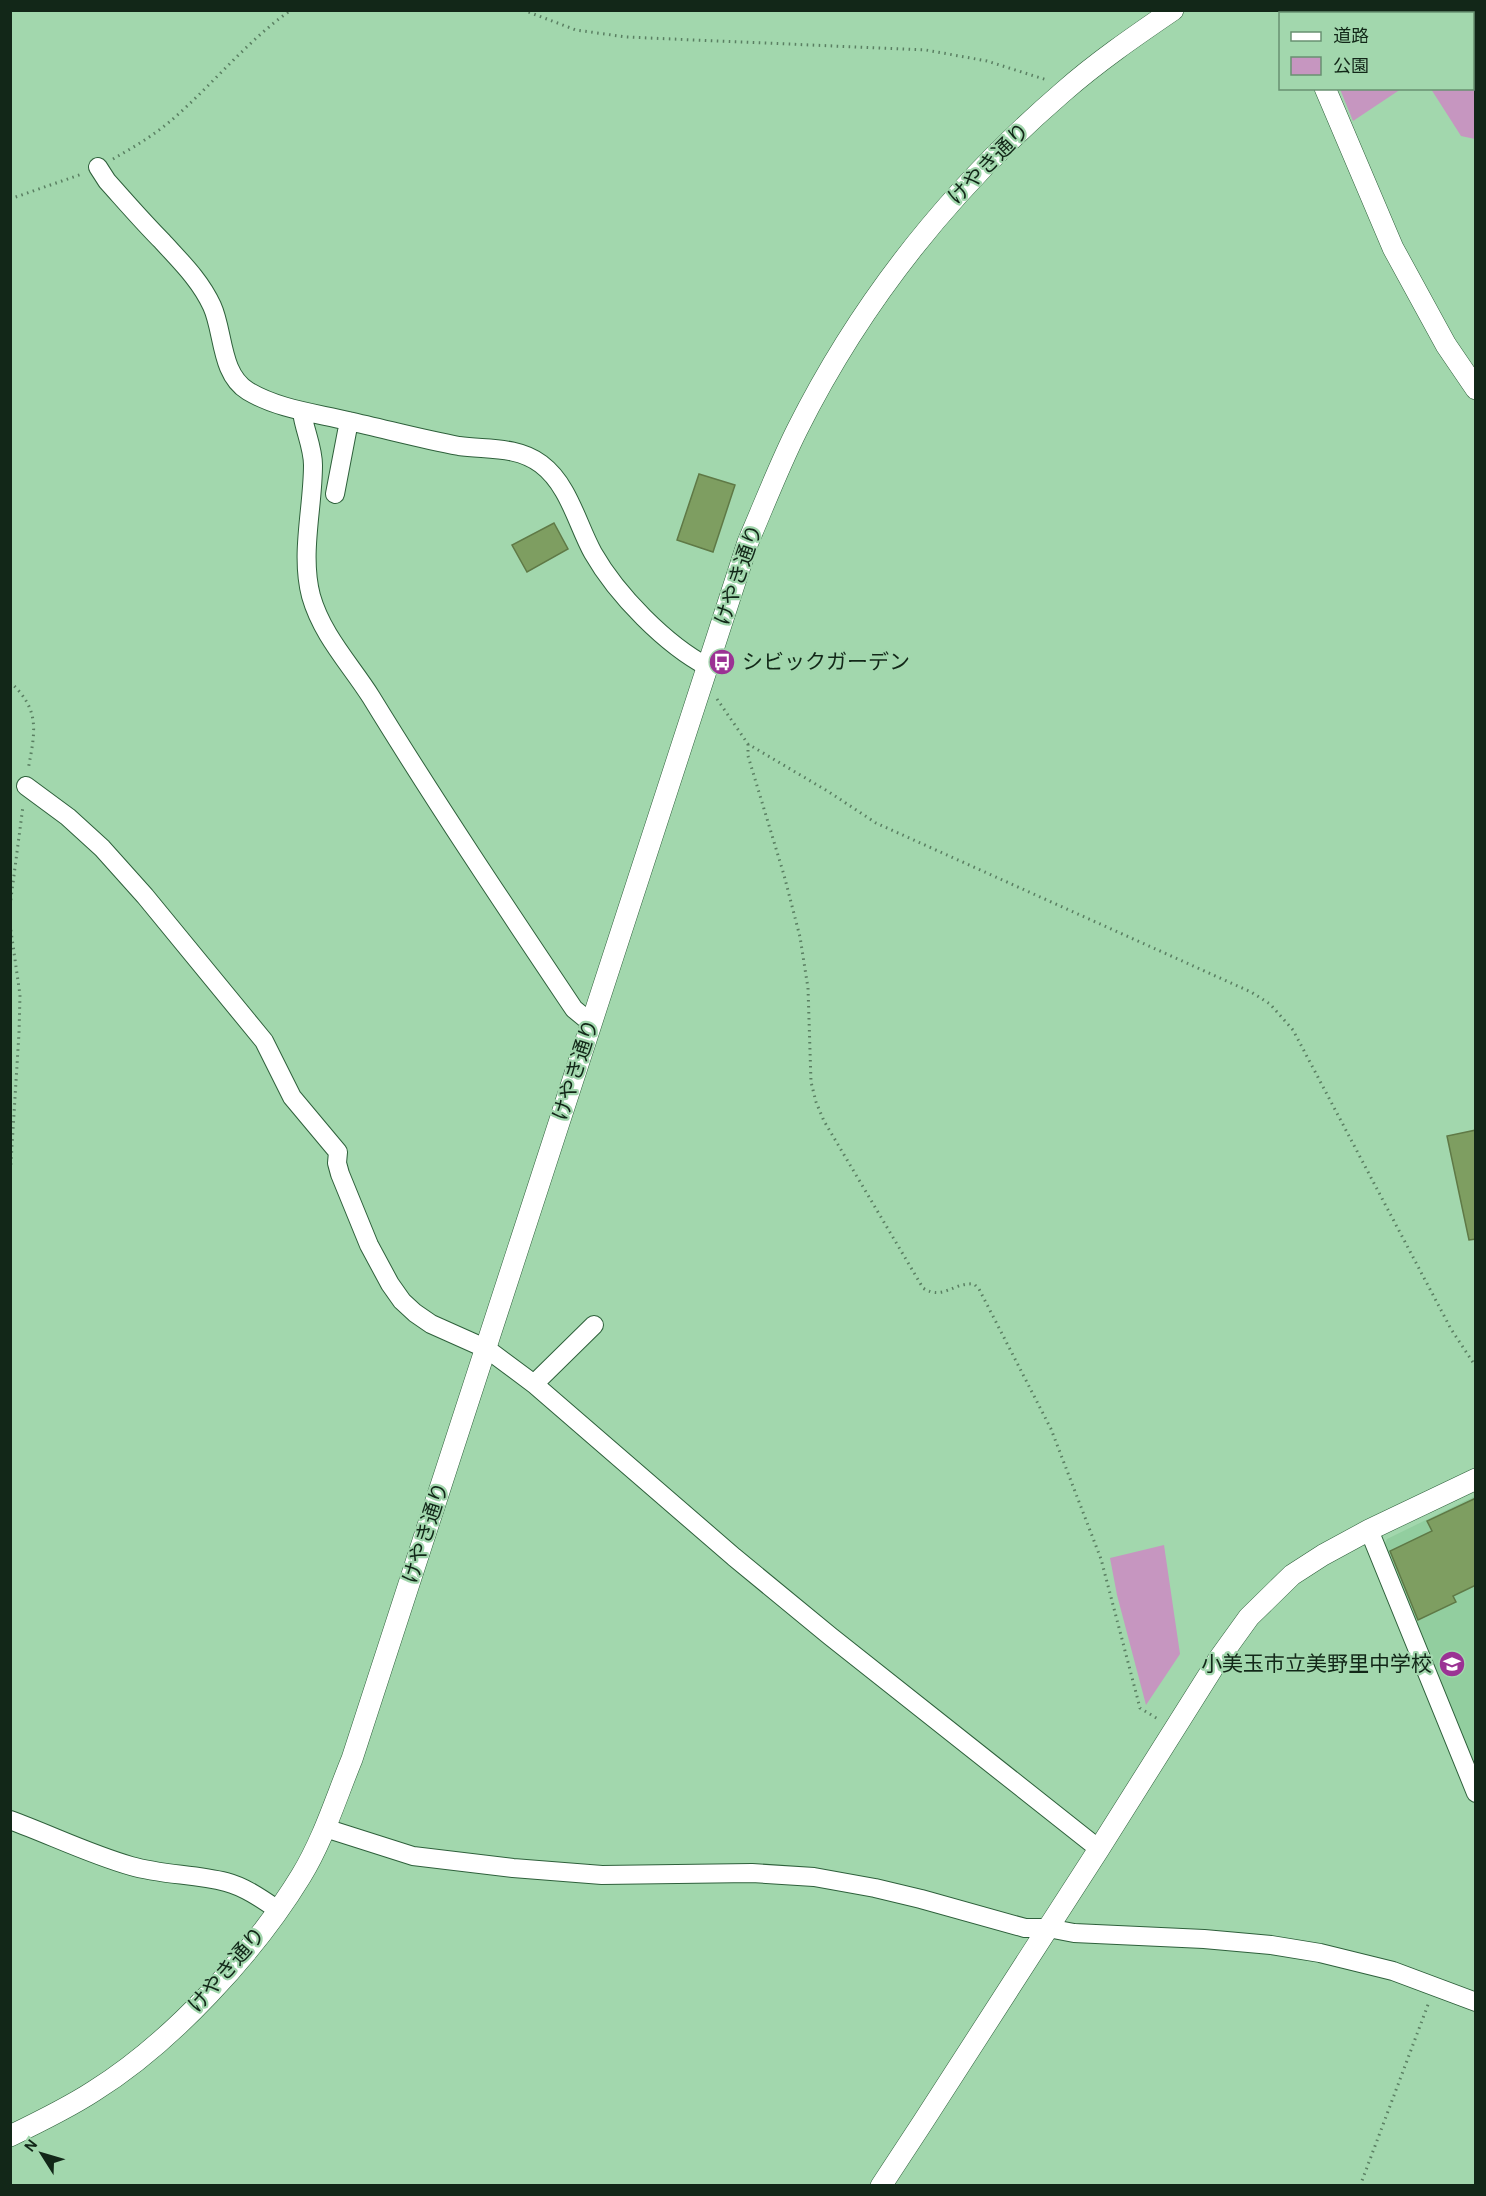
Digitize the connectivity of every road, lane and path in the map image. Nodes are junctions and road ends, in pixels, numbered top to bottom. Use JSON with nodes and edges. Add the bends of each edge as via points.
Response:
{"nodes":[{"id":1,"x":291,"y":10,"type":"edge"},
{"id":2,"x":523,"y":10,"type":"edge"},
{"id":3,"x":1173,"y":10,"type":"edge"},
{"id":4,"x":1326,"y":90,"type":"edge"},
{"id":5,"x":1063,"y":92,"type":"junction"},
{"id":6,"x":98,"y":167,"type":"junction"},
{"id":7,"x":10,"y":199,"type":"edge"},
{"id":8,"x":1476,"y":389,"type":"edge"},
{"id":9,"x":302,"y":412,"type":"junction"},
{"id":10,"x":349,"y":421,"type":"junction"},
{"id":11,"x":335,"y":494,"type":"dead end"},
{"id":12,"x":705,"y":677,"type":"junction"},
{"id":13,"x":748,"y":744,"type":"junction"},
{"id":14,"x":26,"y":786,"type":"dead end"},
{"id":15,"x":10,"y":924,"type":"edge"},
{"id":16,"x":591,"y":1023,"type":"junction"},
{"id":17,"x":10,"y":1178,"type":"edge"},
{"id":18,"x":594,"y":1325,"type":"dead end"},
{"id":19,"x":487,"y":1349,"type":"junction"},
{"id":20,"x":1476,"y":1367,"type":"edge"},
{"id":21,"x":534,"y":1384,"type":"junction"},
{"id":22,"x":1476,"y":1479,"type":"edge"},
{"id":23,"x":1369,"y":1530,"type":"junction"},
{"id":24,"x":1175,"y":1729,"type":"junction"},
{"id":25,"x":1476,"y":1792,"type":"edge"},
{"id":26,"x":10,"y":1820,"type":"edge"},
{"id":27,"x":325,"y":1828,"type":"junction"},
{"id":28,"x":1099,"y":1849,"type":"junction"},
{"id":29,"x":278,"y":1910,"type":"junction"},
{"id":30,"x":1048,"y":1928,"type":"junction"},
{"id":31,"x":1436,"y":1986,"type":"junction"},
{"id":32,"x":1476,"y":2002,"type":"edge"},
{"id":33,"x":10,"y":2136,"type":"edge"},
{"id":34,"x":880,"y":2186,"type":"edge"},
{"id":35,"x":1360,"y":2186,"type":"edge"}],
"edges":[{"from":1,"to":6,"type":"path","via":[[269,26],[174,118],[137,146]]},
{"from":2,"to":5,"type":"path","via":[[576,30],[626,37],[954,54],[1046,80]]},
{"from":3,"to":5,"type":"street","name":"けやき通り"},
{"from":4,"to":8,"type":"street","via":[[1393,248],[1446,345]]},
{"from":5,"to":12,"type":"street","name":"けやき通り","via":[[987,163],[905,256],[830,370],[784,459],[748,542]]},
{"from":6,"to":7,"type":"path"},
{"from":6,"to":9,"type":"street","via":[[200,285],[219,324],[230,371],[239,382],[247,391]]},
{"from":9,"to":10,"type":"street"},
{"from":9,"to":16,"type":"street","via":[[313,461],[308,574],[322,623],[574,1009]]},
{"from":10,"to":11,"type":"street"},
{"from":10,"to":12,"type":"street","via":[[437,442],[514,451],[540,463],[562,488],[601,566],[632,606],[689,657]]},
{"from":12,"to":13,"type":"path"},
{"from":12,"to":16,"type":"street","name":"けやき通り"},
{"from":13,"to":20,"type":"path","via":[[876,823],[1270,1004],[1293,1030],[1451,1329]]},
{"from":13,"to":24,"type":"path","via":[[748,756],[800,937],[808,988],[811,1082],[824,1121],[922,1288],[938,1294],[966,1283],[979,1289],[1051,1429],[1101,1559],[1140,1708]]},
{"from":14,"to":19,"type":"street","via":[[102,848],[264,1041],[292,1097],[338,1152],[340,1174],[369,1245],[402,1301],[431,1324]]},
{"from":15,"to":17,"type":"path","via":[[20,995]]},
{"from":16,"to":19,"type":"street","name":"けやき通り"},
{"from":18,"to":21,"type":"street"},
{"from":19,"to":21,"type":"street"},
{"from":19,"to":27,"type":"street","name":"けやき通り","via":[[352,1759]]},
{"from":21,"to":28,"type":"street","via":[[742,1564]]},
{"from":22,"to":23,"type":"street"},
{"from":23,"to":24,"type":"street","via":[[1292,1575],[1249,1617]]},
{"from":23,"to":25,"type":"street"},
{"from":24,"to":28,"type":"street"},
{"from":26,"to":29,"type":"street","via":[[131,1866],[225,1881]]},
{"from":27,"to":29,"type":"street","name":"けやき通り"},
{"from":27,"to":30,"type":"street","via":[[413,1856],[513,1868],[602,1875],[752,1873],[814,1878],[875,1888],[1025,1928]]},
{"from":28,"to":30,"type":"street"},
{"from":29,"to":33,"type":"street","name":"けやき通り","via":[[234,1966],[145,2054],[95,2091]]},
{"from":30,"to":31,"type":"street","via":[[1074,1933],[1271,1945],[1393,1971]]},
{"from":30,"to":34,"type":"street"},
{"from":31,"to":32,"type":"street"},
{"from":31,"to":35,"type":"path"}]}
